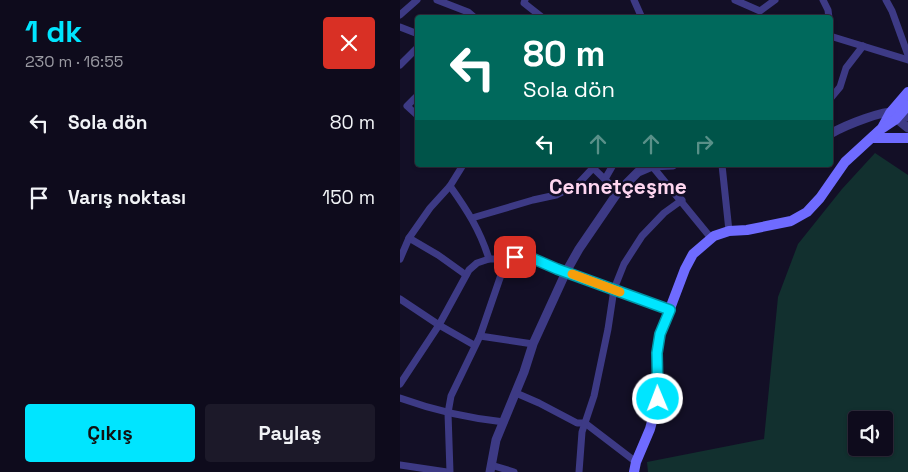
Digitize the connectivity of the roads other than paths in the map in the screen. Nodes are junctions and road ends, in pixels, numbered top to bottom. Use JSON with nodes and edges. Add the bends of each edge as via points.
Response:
{"nodes":[{"id":1,"x":417,"y":0,"type":"edge"},
{"id":2,"x":437,"y":0,"type":"edge"},
{"id":3,"x":525,"y":0,"type":"edge"},
{"id":4,"x":634,"y":0,"type":"edge"},
{"id":5,"x":735,"y":0,"type":"edge"},
{"id":6,"x":775,"y":0,"type":"edge"},
{"id":7,"x":823,"y":0,"type":"edge"},
{"id":8,"x":886,"y":0,"type":"edge"},
{"id":9,"x":760,"y":11,"type":"junction"},
{"id":10,"x":400,"y":14,"type":"edge"},
{"id":11,"x":472,"y":15,"type":"edge"},
{"id":12,"x":539,"y":15,"type":"edge"},
{"id":13,"x":641,"y":15,"type":"edge"},
{"id":14,"x":764,"y":15,"type":"edge"},
{"id":15,"x":829,"y":15,"type":"edge"},
{"id":16,"x":400,"y":27,"type":"edge"},
{"id":17,"x":415,"y":33,"type":"edge"},
{"id":18,"x":833,"y":37,"type":"edge"},
{"id":19,"x":863,"y":46,"type":"junction"},
{"id":20,"x":415,"y":51,"type":"edge"},
{"id":21,"x":908,"y":55,"type":"edge"},
{"id":22,"x":908,"y":60,"type":"edge"},
{"id":23,"x":400,"y":65,"type":"edge"},
{"id":24,"x":908,"y":92,"type":"edge"},
{"id":25,"x":833,"y":95,"type":"edge"},
{"id":26,"x":415,"y":97,"type":"edge"},
{"id":27,"x":404,"y":105,"type":"edge"},
{"id":28,"x":901,"y":113,"type":"edge"},
{"id":29,"x":415,"y":114,"type":"edge"},
{"id":30,"x":908,"y":128,"type":"edge"},
{"id":31,"x":833,"y":133,"type":"edge"},
{"id":32,"x":872,"y":138,"type":"junction"},
{"id":33,"x":908,"y":138,"type":"edge"},
{"id":34,"x":462,"y":167,"type":"edge"},
{"id":35,"x":591,"y":167,"type":"edge"},
{"id":36,"x":593,"y":167,"type":"edge"},
{"id":37,"x":612,"y":167,"type":"edge"},
{"id":38,"x":653,"y":167,"type":"edge"},
{"id":39,"x":722,"y":167,"type":"edge"},
{"id":40,"x":641,"y":168,"type":"edge"},
{"id":41,"x":605,"y":179,"type":"junction"},
{"id":42,"x":450,"y":186,"type":"junction"},
{"id":43,"x":618,"y":192,"type":"junction"},
{"id":44,"x":682,"y":200,"type":"junction"},
{"id":45,"x":472,"y":218,"type":"junction"},
{"id":46,"x":729,"y":231,"type":"junction"},
{"id":47,"x":409,"y":238,"type":"junction"},
{"id":48,"x":711,"y":238,"type":"junction"},
{"id":49,"x":400,"y":259,"type":"edge"},
{"id":50,"x":489,"y":259,"type":"junction"},
{"id":51,"x":503,"y":259,"type":"junction"},
{"id":52,"x":566,"y":272,"type":"junction"},
{"id":53,"x":466,"y":275,"type":"junction"},
{"id":54,"x":614,"y":289,"type":"junction"},
{"id":55,"x":400,"y":299,"type":"edge"},
{"id":56,"x":670,"y":310,"type":"junction"},
{"id":57,"x":439,"y":324,"type":"junction"},
{"id":58,"x":480,"y":336,"type":"junction"},
{"id":59,"x":533,"y":344,"type":"junction"},
{"id":60,"x":474,"y":345,"type":"junction"},
{"id":61,"x":400,"y":384,"type":"edge"},
{"id":62,"x":516,"y":393,"type":"junction"},
{"id":63,"x":400,"y":398,"type":"edge"},
{"id":64,"x":448,"y":413,"type":"junction"},
{"id":65,"x":504,"y":422,"type":"junction"},
{"id":66,"x":585,"y":423,"type":"junction"},
{"id":67,"x":400,"y":465,"type":"edge"},
{"id":68,"x":635,"y":467,"type":"edge"},
{"id":69,"x":490,"y":469,"type":"edge"},
{"id":70,"x":449,"y":472,"type":"edge"},
{"id":71,"x":514,"y":472,"type":"edge"},
{"id":72,"x":578,"y":472,"type":"edge"}],
"edges":[{"from":1,"to":10,"type":"street"},
{"from":2,"to":11,"type":"street"},
{"from":3,"to":12,"type":"street","via":[[524,3]]},
{"from":4,"to":13,"type":"street"},
{"from":5,"to":9,"type":"street"},
{"from":6,"to":9,"type":"street"},
{"from":7,"to":15,"type":"street"},
{"from":8,"to":21,"type":"street"},
{"from":9,"to":14,"type":"street"},
{"from":16,"to":17,"type":"street"},
{"from":18,"to":19,"type":"street"},
{"from":19,"to":22,"type":"street"},
{"from":19,"to":25,"type":"street","via":[[846,68],[840,87]]},
{"from":20,"to":23,"type":"street"},
{"from":24,"to":28,"type":"main road"},
{"from":26,"to":27,"type":"street"},
{"from":27,"to":29,"type":"street"},
{"from":28,"to":30,"type":"street"},
{"from":28,"to":31,"type":"street","via":[[866,118]]},
{"from":28,"to":32,"type":"main road"},
{"from":32,"to":33,"type":"main road"},
{"from":32,"to":46,"type":"main road","via":[[845,162],[807,212],[791,221]]},
{"from":34,"to":42,"type":"street"},
{"from":35,"to":45,"type":"street","via":[[578,184],[556,195]]},
{"from":36,"to":41,"type":"street"},
{"from":37,"to":41,"type":"street"},
{"from":38,"to":44,"type":"street"},
{"from":39,"to":46,"type":"street"},
{"from":40,"to":43,"type":"street"},
{"from":41,"to":43,"type":"street"},
{"from":42,"to":45,"type":"street"},
{"from":42,"to":47,"type":"street"},
{"from":43,"to":52,"type":"street"},
{"from":44,"to":48,"type":"street"},
{"from":44,"to":54,"type":"street","via":[[642,236],[624,264]]},
{"from":45,"to":50,"type":"street"},
{"from":46,"to":48,"type":"main road"},
{"from":47,"to":49,"type":"street"},
{"from":47,"to":53,"type":"street"},
{"from":48,"to":56,"type":"main road","via":[[693,254]]},
{"from":50,"to":51,"type":"street"},
{"from":50,"to":53,"type":"street","via":[[477,263]]},
{"from":51,"to":52,"type":"street","via":[[534,259]]},
{"from":51,"to":58,"type":"street","via":[[501,275]]},
{"from":52,"to":54,"type":"street"},
{"from":52,"to":59,"type":"street"},
{"from":53,"to":57,"type":"street"},
{"from":54,"to":56,"type":"street"},
{"from":54,"to":66,"type":"street","via":[[595,390]]},
{"from":55,"to":57,"type":"street"},
{"from":56,"to":68,"type":"main road","via":[[660,334],[657,353],[658,399]]},
{"from":57,"to":60,"type":"street"},
{"from":57,"to":61,"type":"street"},
{"from":58,"to":59,"type":"street"},
{"from":58,"to":60,"type":"street"},
{"from":59,"to":62,"type":"street"},
{"from":60,"to":64,"type":"street","via":[[450,396]]},
{"from":62,"to":65,"type":"street"},
{"from":62,"to":66,"type":"street","via":[[577,423]]},
{"from":63,"to":64,"type":"street"},
{"from":64,"to":65,"type":"street"},
{"from":64,"to":70,"type":"street"},
{"from":65,"to":69,"type":"street","via":[[496,440]]},
{"from":66,"to":68,"type":"street"},
{"from":66,"to":72,"type":"street"},
{"from":67,"to":70,"type":"street"},
{"from":69,"to":71,"type":"street"}]}
